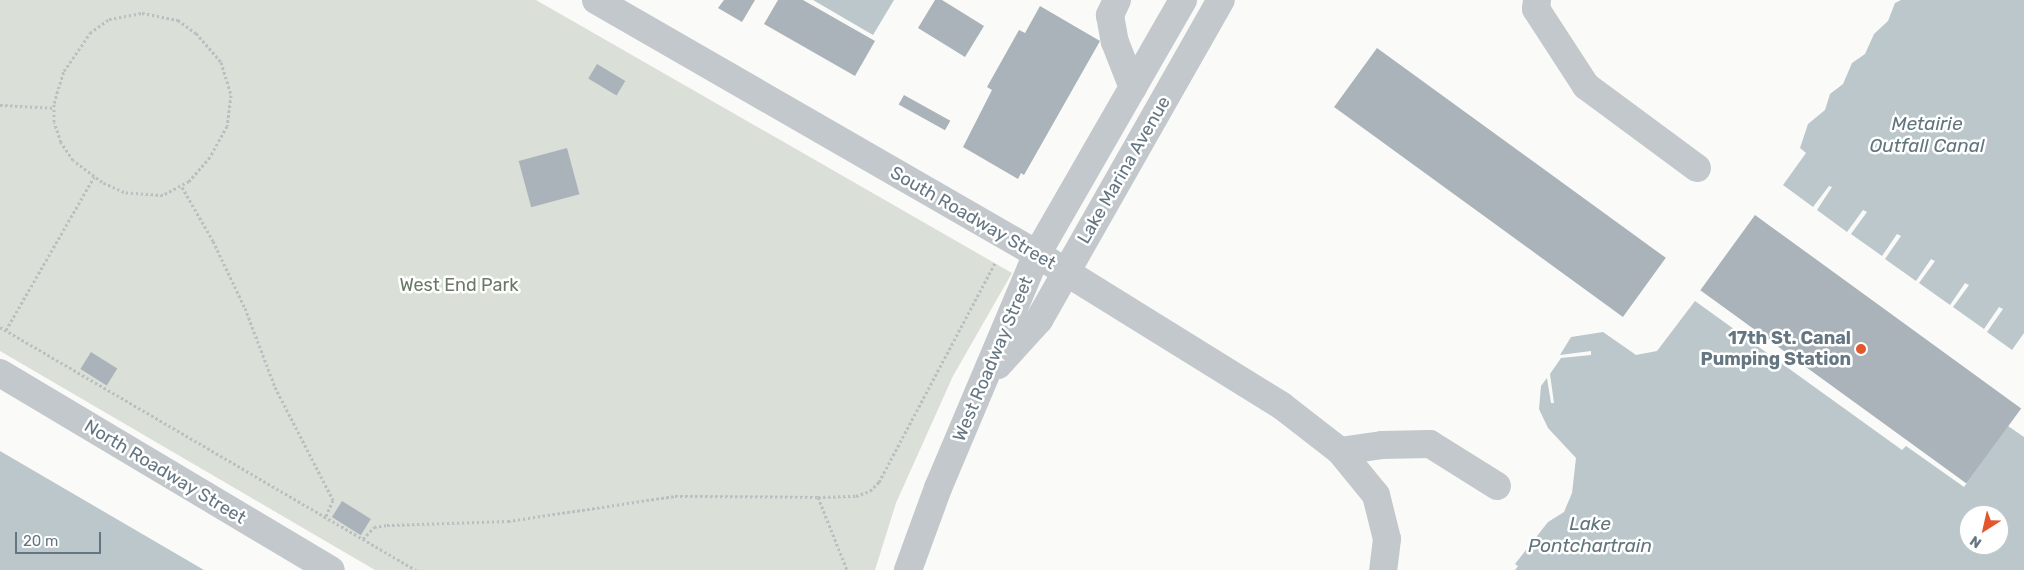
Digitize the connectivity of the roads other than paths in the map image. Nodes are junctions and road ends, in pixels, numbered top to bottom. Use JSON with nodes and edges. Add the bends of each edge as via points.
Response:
{"nodes":[{"id":1,"x":596,"y":0,"type":"edge"},
{"id":2,"x":1117,"y":0,"type":"edge"},
{"id":3,"x":1183,"y":0,"type":"edge"},
{"id":4,"x":1221,"y":0,"type":"edge"},
{"id":5,"x":1537,"y":0,"type":"edge"},
{"id":6,"x":1133,"y":88,"type":"junction"},
{"id":7,"x":1697,"y":168,"type":"dead end"},
{"id":8,"x":1038,"y":254,"type":"junction"},
{"id":9,"x":1065,"y":272,"type":"junction"},
{"id":10,"x":0,"y":373,"type":"edge"},
{"id":11,"x":984,"y":381,"type":"junction"},
{"id":12,"x":1340,"y":451,"type":"junction"},
{"id":13,"x":1497,"y":486,"type":"dead end"},
{"id":14,"x":331,"y":570,"type":"edge"},
{"id":15,"x":908,"y":570,"type":"edge"},
{"id":16,"x":1383,"y":570,"type":"edge"}],
"edges":[{"from":1,"to":8,"type":"street","name":"South Roadway Street"},
{"from":2,"to":6,"type":"street","via":[[1110,15]]},
{"from":3,"to":6,"type":"street","name":"West Roadway Street"},
{"from":4,"to":9,"type":"street","name":"Lake Marina Avenue"},
{"from":5,"to":7,"type":"street","via":[[1536,9],[1586,86]]},
{"from":6,"to":8,"type":"street","name":"West Roadway Street"},
{"from":8,"to":9,"type":"street","name":"South Roadway Street"},
{"from":8,"to":11,"type":"street","name":"West Roadway Street"},
{"from":9,"to":11,"type":"street","name":"Lake Marina Avenue","via":[[1039,320]]},
{"from":9,"to":12,"type":"street","name":"South Roadway Street","via":[[1282,406]]},
{"from":10,"to":14,"type":"street","name":"North Roadway Street"},
{"from":11,"to":15,"type":"street","name":"West Roadway Street","via":[[938,488]]},
{"from":12,"to":13,"type":"street","via":[[1389,444],[1430,444]]},
{"from":12,"to":16,"type":"street","name":"South Roadway Street","via":[[1376,495],[1387,539]]}]}
